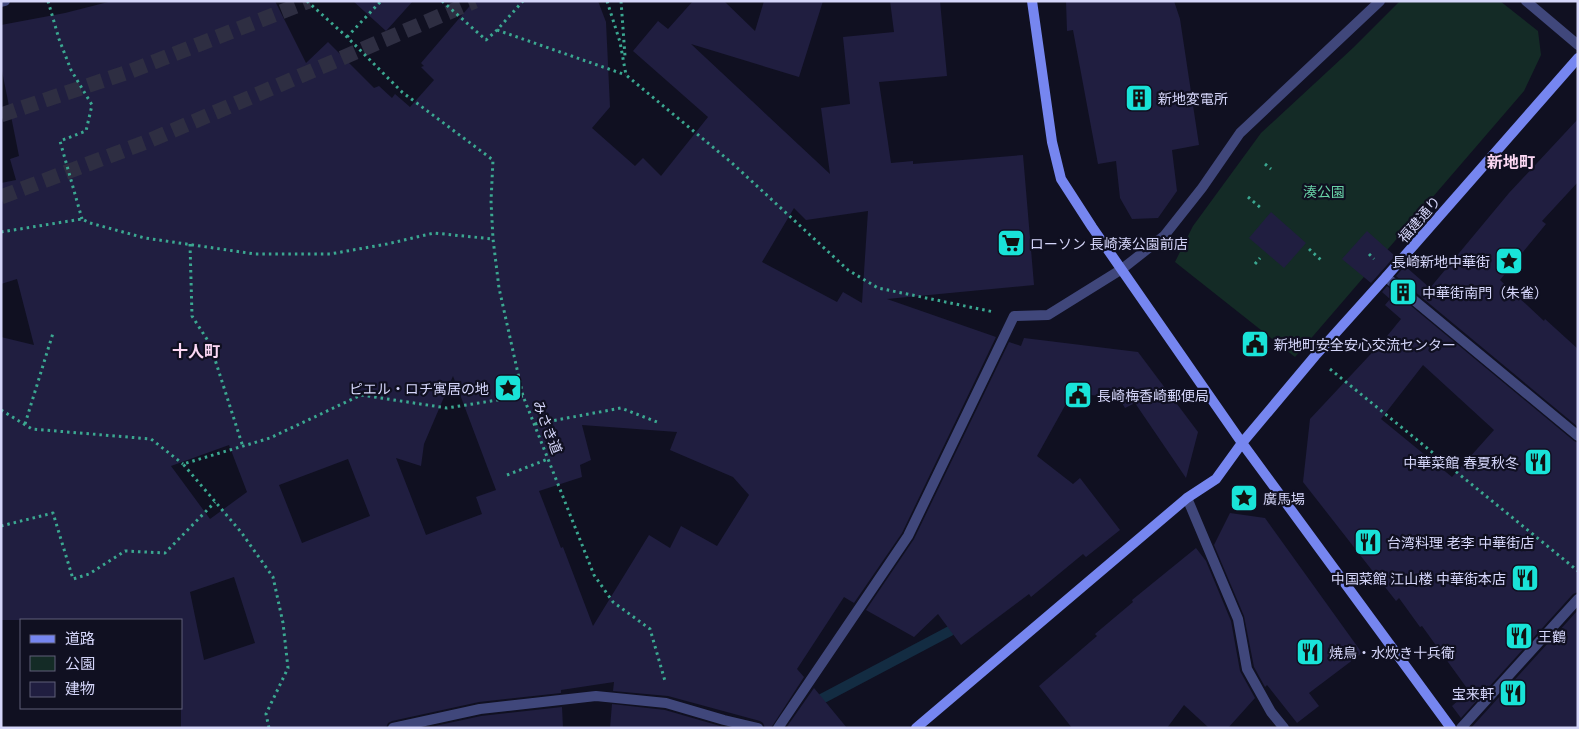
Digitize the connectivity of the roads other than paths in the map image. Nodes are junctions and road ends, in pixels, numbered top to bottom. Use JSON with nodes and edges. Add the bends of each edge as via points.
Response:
{"nodes":[{"id":1,"x":1032,"y":1,"type":"edge"},
{"id":2,"x":1380,"y":1,"type":"edge"},
{"id":3,"x":1526,"y":1,"type":"edge"},
{"id":4,"x":1578,"y":45,"type":"edge"},
{"id":5,"x":1578,"y":58,"type":"edge"},
{"id":6,"x":1122,"y":269,"type":"junction"},
{"id":7,"x":1386,"y":277,"type":"junction"},
{"id":8,"x":1578,"y":436,"type":"edge"},
{"id":9,"x":1242,"y":443,"type":"junction"},
{"id":10,"x":1187,"y":498,"type":"junction"},
{"id":11,"x":1578,"y":599,"type":"edge"},
{"id":12,"x":393,"y":728,"type":"edge"},
{"id":13,"x":758,"y":728,"type":"edge"},
{"id":14,"x":778,"y":728,"type":"edge"},
{"id":15,"x":916,"y":728,"type":"edge"},
{"id":16,"x":1284,"y":728,"type":"edge"},
{"id":17,"x":1452,"y":728,"type":"edge"},
{"id":18,"x":1461,"y":728,"type":"edge"}],
"edges":[{"from":1,"to":6,"type":"street","via":[[1052,142],[1061,179]]},
{"from":2,"to":6,"type":"street","via":[[1240,133],[1164,236]]},
{"from":3,"to":4,"type":"street"},
{"from":5,"to":7,"type":"street","name":"福建通り"},
{"from":6,"to":9,"type":"street"},
{"from":6,"to":14,"type":"street","via":[[1048,315],[1014,316],[908,536]]},
{"from":7,"to":8,"type":"street"},
{"from":7,"to":9,"type":"street","name":"福建通り"},
{"from":9,"to":10,"type":"street","name":"福建通り","via":[[1216,479]]},
{"from":9,"to":17,"type":"street"},
{"from":10,"to":15,"type":"street","name":"福建通り"},
{"from":10,"to":16,"type":"street","via":[[1238,619],[1247,669],[1271,712]]},
{"from":11,"to":18,"type":"street"},
{"from":12,"to":13,"type":"street","via":[[480,709],[596,696],[666,703]]}]}
